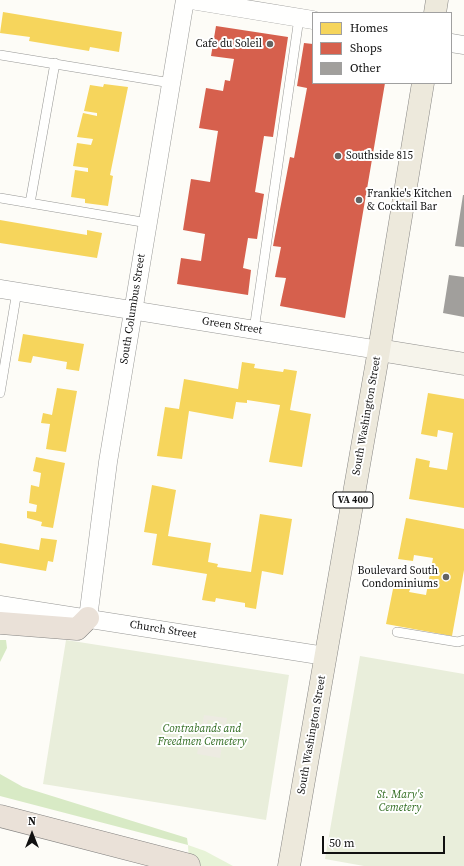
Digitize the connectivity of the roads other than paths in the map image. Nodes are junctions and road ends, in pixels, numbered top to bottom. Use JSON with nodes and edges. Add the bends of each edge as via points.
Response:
{"nodes":[{"id":1,"x":185,"y":0,"type":"edge"},
{"id":2,"x":191,"y":0,"type":"edge"},
{"id":3,"x":437,"y":0,"type":"edge"},
{"id":4,"x":435,"y":12,"type":"edge"},
{"id":5,"x":306,"y":19,"type":"edge"},
{"id":6,"x":452,"y":43,"type":"edge"},
{"id":7,"x":464,"y":45,"type":"edge"},
{"id":8,"x":0,"y":55,"type":"edge"},
{"id":9,"x":55,"y":63,"type":"junction"},
{"id":10,"x":172,"y":83,"type":"junction"},
{"id":11,"x":423,"y":84,"type":"edge"},
{"id":12,"x":0,"y":198,"type":"edge"},
{"id":13,"x":30,"y":203,"type":"junction"},
{"id":14,"x":148,"y":223,"type":"junction"},
{"id":15,"x":8,"y":290,"type":"edge"},
{"id":16,"x":133,"y":310,"type":"junction"},
{"id":17,"x":254,"y":330,"type":"junction"},
{"id":18,"x":379,"y":350,"type":"junction"},
{"id":19,"x":464,"y":364,"type":"edge"},
{"id":20,"x":0,"y":392,"type":"edge"},
{"id":21,"x":0,"y":605,"type":"edge"},
{"id":22,"x":88,"y":618,"type":"junction"},
{"id":23,"x":0,"y":623,"type":"edge"},
{"id":24,"x":397,"y":632,"type":"dead end"},
{"id":25,"x":464,"y":640,"type":"edge"},
{"id":26,"x":325,"y":656,"type":"junction"},
{"id":27,"x":0,"y":816,"type":"edge"},
{"id":28,"x":189,"y":865,"type":"dead end"},
{"id":29,"x":289,"y":866,"type":"edge"}],
"edges":[{"from":1,"to":10,"type":"street","name":"South Columbus Street"},
{"from":2,"to":5,"type":"street"},
{"from":3,"to":4,"type":"main road"},
{"from":5,"to":17,"type":"lane"},
{"from":6,"to":7,"type":"street"},
{"from":8,"to":9,"type":"lane"},
{"from":9,"to":10,"type":"lane"},
{"from":9,"to":13,"type":"lane"},
{"from":10,"to":14,"type":"street","name":"South Columbus Street"},
{"from":11,"to":18,"type":"main road","name":"South Washington Street","number":"VA 400"},
{"from":12,"to":13,"type":"lane"},
{"from":13,"to":14,"type":"lane"},
{"from":14,"to":16,"type":"street","name":"South Columbus Street"},
{"from":15,"to":16,"type":"street","name":"Green Street"},
{"from":15,"to":20,"type":"lane"},
{"from":16,"to":17,"type":"street","name":"Green Street"},
{"from":16,"to":22,"type":"street","name":"South Columbus Street","via":[[108,462]]},
{"from":17,"to":18,"type":"street","name":"Green Street"},
{"from":18,"to":19,"type":"street","name":"Green Street"},
{"from":18,"to":26,"type":"main road","name":"South Washington Street","number":"VA 400"},
{"from":21,"to":22,"type":"street","name":"Church Street"},
{"from":22,"to":23,"type":"highway","via":[[77,629]]},
{"from":22,"to":26,"type":"street","name":"Church Street"},
{"from":24,"to":25,"type":"lane","via":[[458,642]]},
{"from":26,"to":29,"type":"main road","name":"South Washington Street","number":"VA 400"},
{"from":27,"to":28,"type":"highway"}]}
